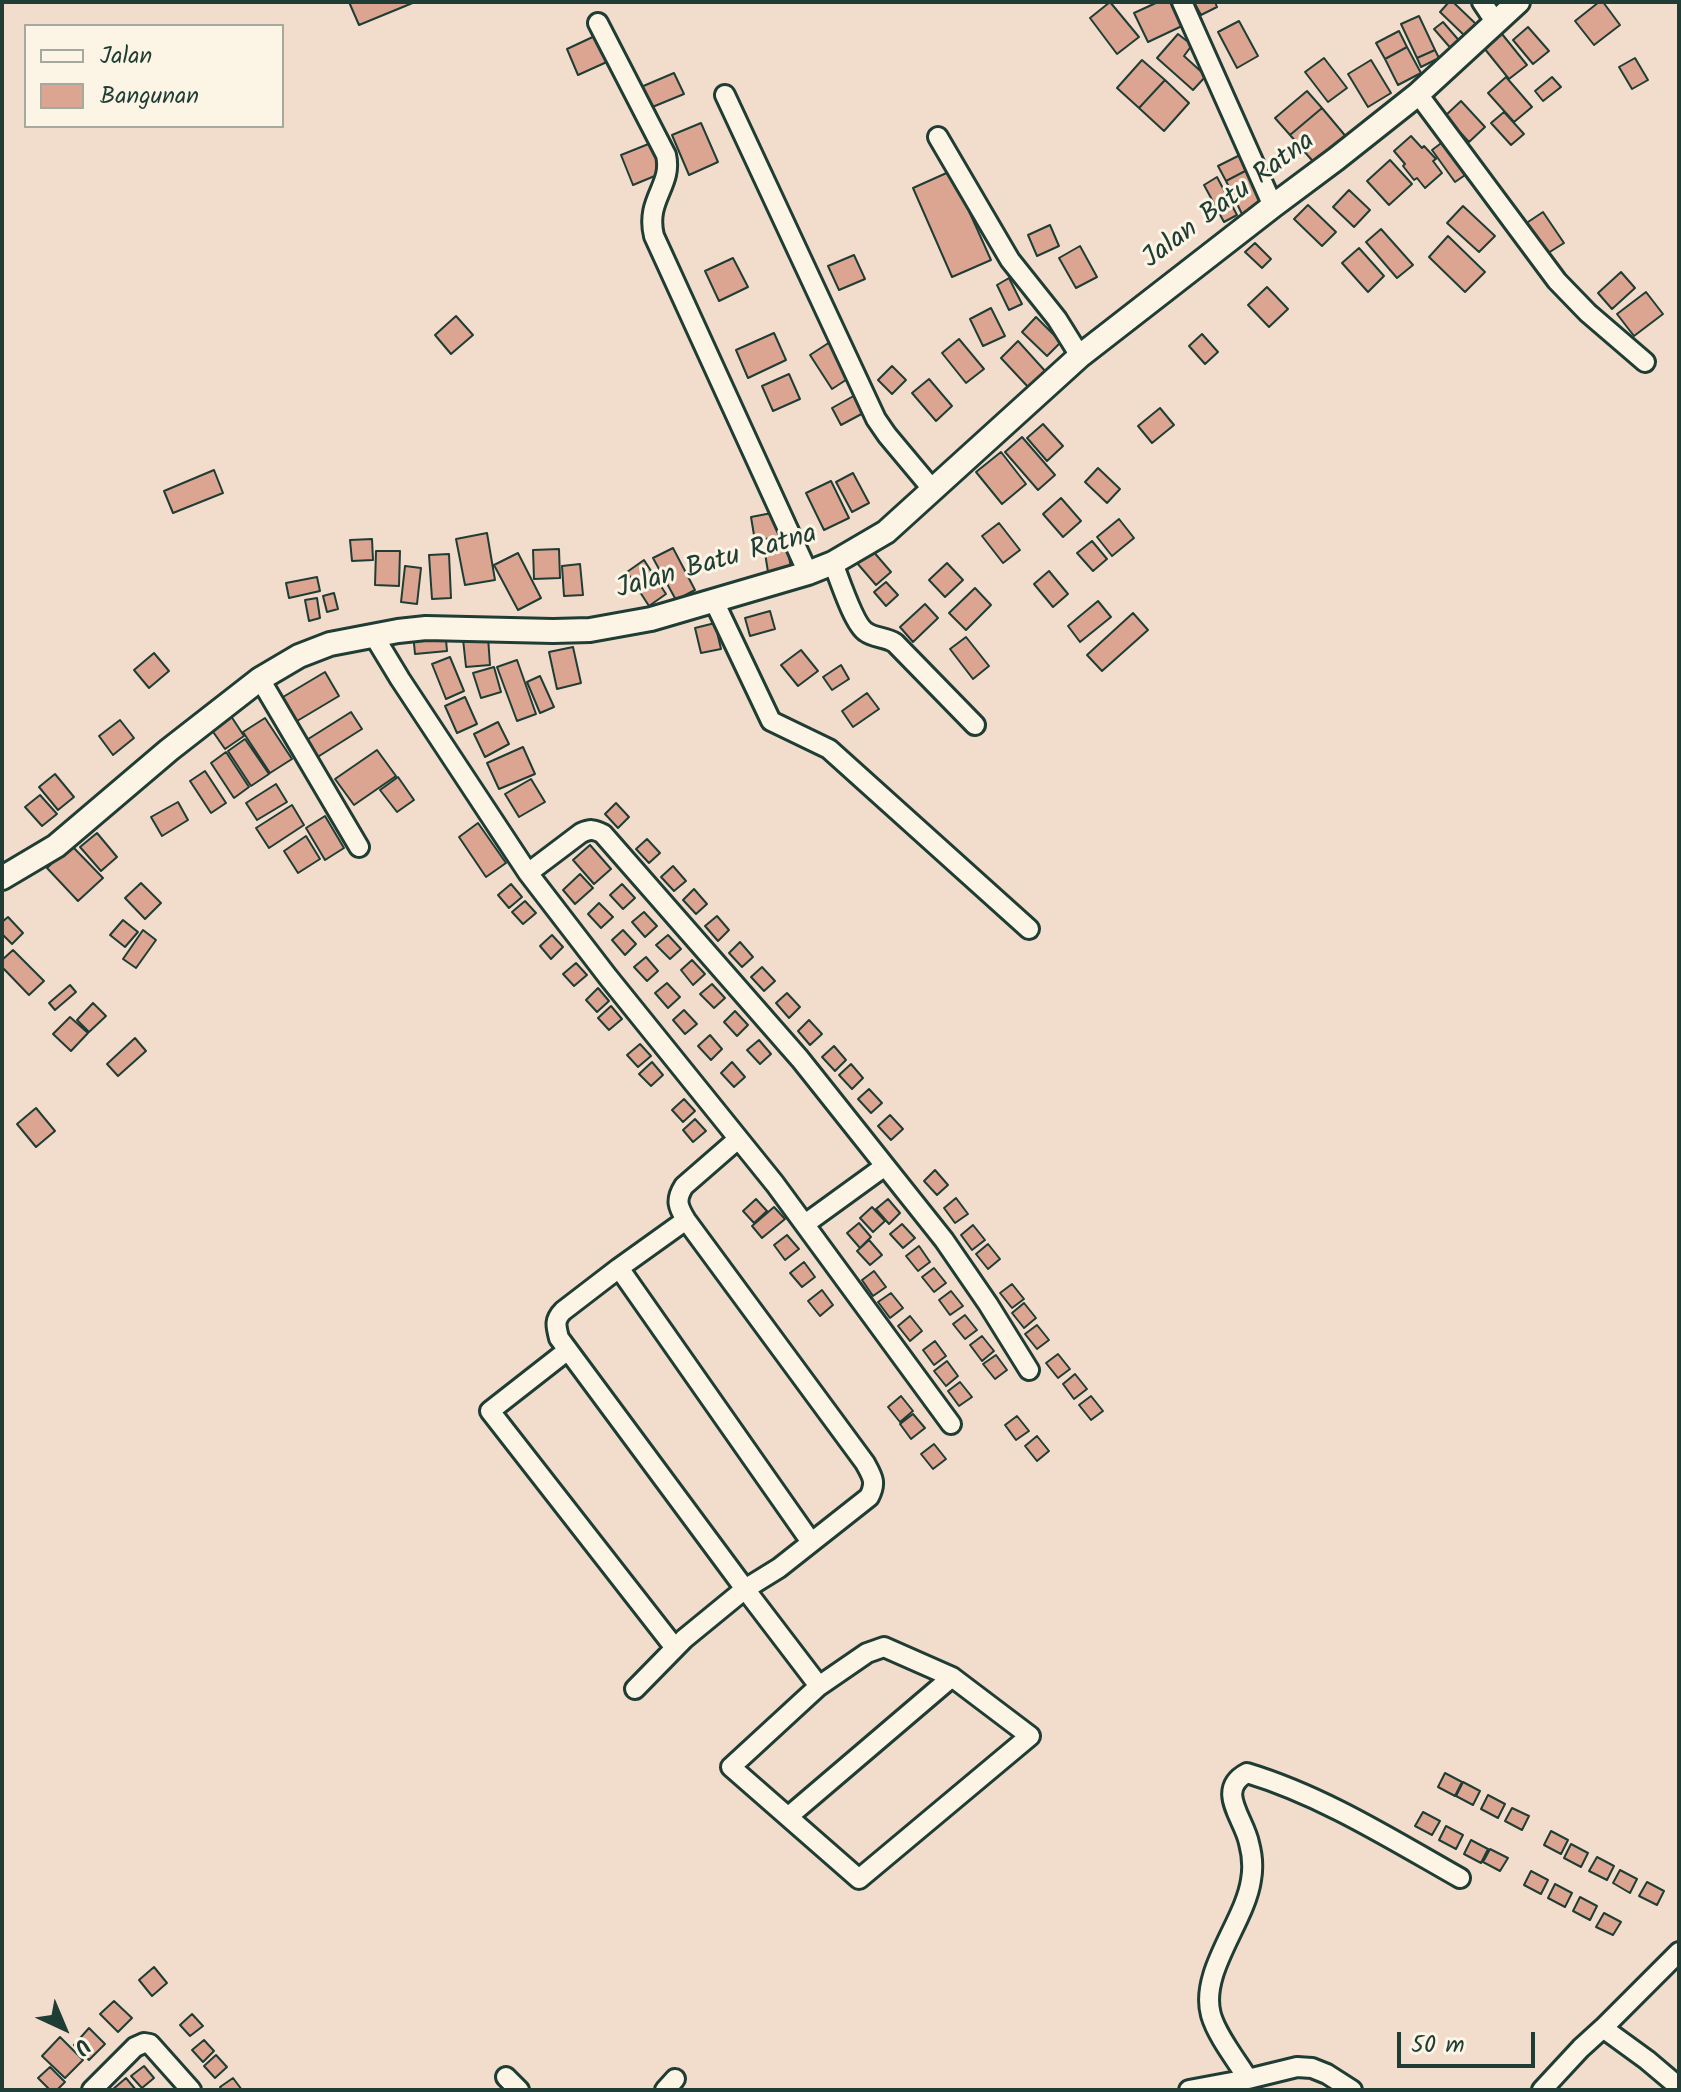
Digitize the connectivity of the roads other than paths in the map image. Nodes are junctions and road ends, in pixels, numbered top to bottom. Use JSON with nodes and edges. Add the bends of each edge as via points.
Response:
{"nodes":[{"id":1,"x":1182,"y":2,"type":"edge"},
{"id":2,"x":1482,"y":2,"type":"edge"},
{"id":3,"x":1518,"y":2,"type":"edge"},
{"id":4,"x":598,"y":23,"type":"dead end"},
{"id":5,"x":1496,"y":23,"type":"junction"},
{"id":6,"x":1418,"y":94,"type":"junction"},
{"id":7,"x":725,"y":95,"type":"dead end"},
{"id":8,"x":938,"y":137,"type":"dead end"},
{"id":9,"x":1273,"y":206,"type":"junction"},
{"id":10,"x":1080,"y":356,"type":"junction"},
{"id":11,"x":1645,"y":362,"type":"dead end"},
{"id":12,"x":933,"y":490,"type":"junction"},
{"id":13,"x":833,"y":563,"type":"junction"},
{"id":14,"x":808,"y":573,"type":"junction"},
{"id":15,"x":714,"y":601,"type":"junction"},
{"id":16,"x":374,"y":636,"type":"junction"},
{"id":17,"x":260,"y":679,"type":"junction"},
{"id":18,"x":975,"y":725,"type":"dead end"},
{"id":19,"x":359,"y":847,"type":"dead end"},
{"id":20,"x":528,"y":873,"type":"junction"},
{"id":21,"x":2,"y":878,"type":"edge"},
{"id":22,"x":1029,"y":929,"type":"dead end"},
{"id":23,"x":738,"y":1139,"type":"junction"},
{"id":24,"x":885,"y":1166,"type":"junction"},
{"id":25,"x":686,"y":1220,"type":"junction"},
{"id":26,"x":805,"y":1224,"type":"junction"},
{"id":27,"x":619,"y":1268,"type":"junction"},
{"id":28,"x":568,"y":1350,"type":"junction"},
{"id":29,"x":1029,"y":1370,"type":"dead end"},
{"id":30,"x":951,"y":1424,"type":"dead end"},
{"id":31,"x":811,"y":1542,"type":"junction"},
{"id":32,"x":745,"y":1589,"type":"junction"},
{"id":33,"x":675,"y":1648,"type":"junction"},
{"id":34,"x":952,"y":1677,"type":"junction"},
{"id":35,"x":819,"y":1686,"type":"junction"},
{"id":36,"x":635,"y":1689,"type":"dead end"},
{"id":37,"x":789,"y":1816,"type":"junction"},
{"id":38,"x":1460,"y":1878,"type":"dead end"},
{"id":39,"x":1679,"y":1952,"type":"edge"},
{"id":40,"x":1603,"y":2028,"type":"junction"},
{"id":41,"x":1248,"y":2079,"type":"junction"},
{"id":42,"x":1679,"y":2087,"type":"edge"},
{"id":43,"x":92,"y":2090,"type":"edge"},
{"id":44,"x":191,"y":2090,"type":"edge"},
{"id":45,"x":1189,"y":2090,"type":"edge"},
{"id":46,"x":1352,"y":2090,"type":"edge"},
{"id":47,"x":1542,"y":2090,"type":"edge"}],
"edges":[{"from":1,"to":9,"type":"street"},
{"from":2,"to":5,"type":"street"},
{"from":3,"to":5,"type":"street","name":"Jalan Batu Ratna"},
{"from":4,"to":14,"type":"street","via":[[666,155],[667,171],[651,213],[654,236]]},
{"from":5,"to":6,"type":"street","name":"Jalan Batu Ratna"},
{"from":6,"to":9,"type":"street","name":"Jalan Batu Ratna"},
{"from":6,"to":11,"type":"street","via":[[1557,281]]},
{"from":7,"to":12,"type":"street","via":[[876,419]]},
{"from":8,"to":10,"type":"street","via":[[1010,260]]},
{"from":9,"to":10,"type":"street","name":"Jalan Batu Ratna"},
{"from":10,"to":12,"type":"street","name":"Jalan Batu Ratna"},
{"from":12,"to":13,"type":"street","name":"Jalan Batu Ratna","via":[[886,532]]},
{"from":13,"to":14,"type":"street","name":"Jalan Batu Ratna"},
{"from":13,"to":18,"type":"street","via":[[864,631],[895,643]]},
{"from":14,"to":15,"type":"street","name":"Jalan Batu Ratna"},
{"from":15,"to":16,"type":"street","name":"Jalan Batu Ratna","via":[[590,630],[426,628]]},
{"from":15,"to":22,"type":"street","via":[[771,721],[829,749]]},
{"from":16,"to":17,"type":"street","name":"Jalan Batu Ratna","via":[[330,644]]},
{"from":16,"to":20,"type":"street"},
{"from":17,"to":19,"type":"street"},
{"from":17,"to":21,"type":"street","name":"Jalan Batu Ratna","via":[[56,846]]},
{"from":20,"to":23,"type":"street"},
{"from":20,"to":24,"type":"street","via":[[581,833],[595,829],[603,834],[800,1059]]},
{"from":23,"to":25,"type":"street","via":[[679,1194],[677,1205]]},
{"from":23,"to":26,"type":"street"},
{"from":24,"to":26,"type":"street"},
{"from":24,"to":29,"type":"street","via":[[944,1240]]},
{"from":25,"to":27,"type":"street"},
{"from":25,"to":31,"type":"street","via":[[872,1476],[869,1497]]},
{"from":26,"to":30,"type":"street"},
{"from":27,"to":28,"type":"street","via":[[557,1317],[559,1338]]},
{"from":27,"to":31,"type":"street"},
{"from":28,"to":32,"type":"street"},
{"from":28,"to":33,"type":"street","via":[[490,1411]]},
{"from":31,"to":32,"type":"street"},
{"from":32,"to":33,"type":"street"},
{"from":32,"to":35,"type":"street"},
{"from":33,"to":36,"type":"street"},
{"from":34,"to":35,"type":"street","via":[[884,1647]]},
{"from":34,"to":37,"type":"street"},
{"from":34,"to":37,"type":"street","via":[[1030,1736],[859,1879]]},
{"from":35,"to":37,"type":"street","via":[[731,1767]]},
{"from":38,"to":41,"type":"street","via":[[1350,1815],[1269,1780],[1247,1773],[1238,1778],[1232,1799],[1249,1843],[1251,1879],[1217,1963],[1211,2013]]},
{"from":39,"to":40,"type":"street"},
{"from":40,"to":42,"type":"street"},
{"from":40,"to":47,"type":"street"},
{"from":41,"to":45,"type":"street"},
{"from":41,"to":46,"type":"street","via":[[1312,2068]]},
{"from":43,"to":44,"type":"street","via":[[144,2043]]}]}
